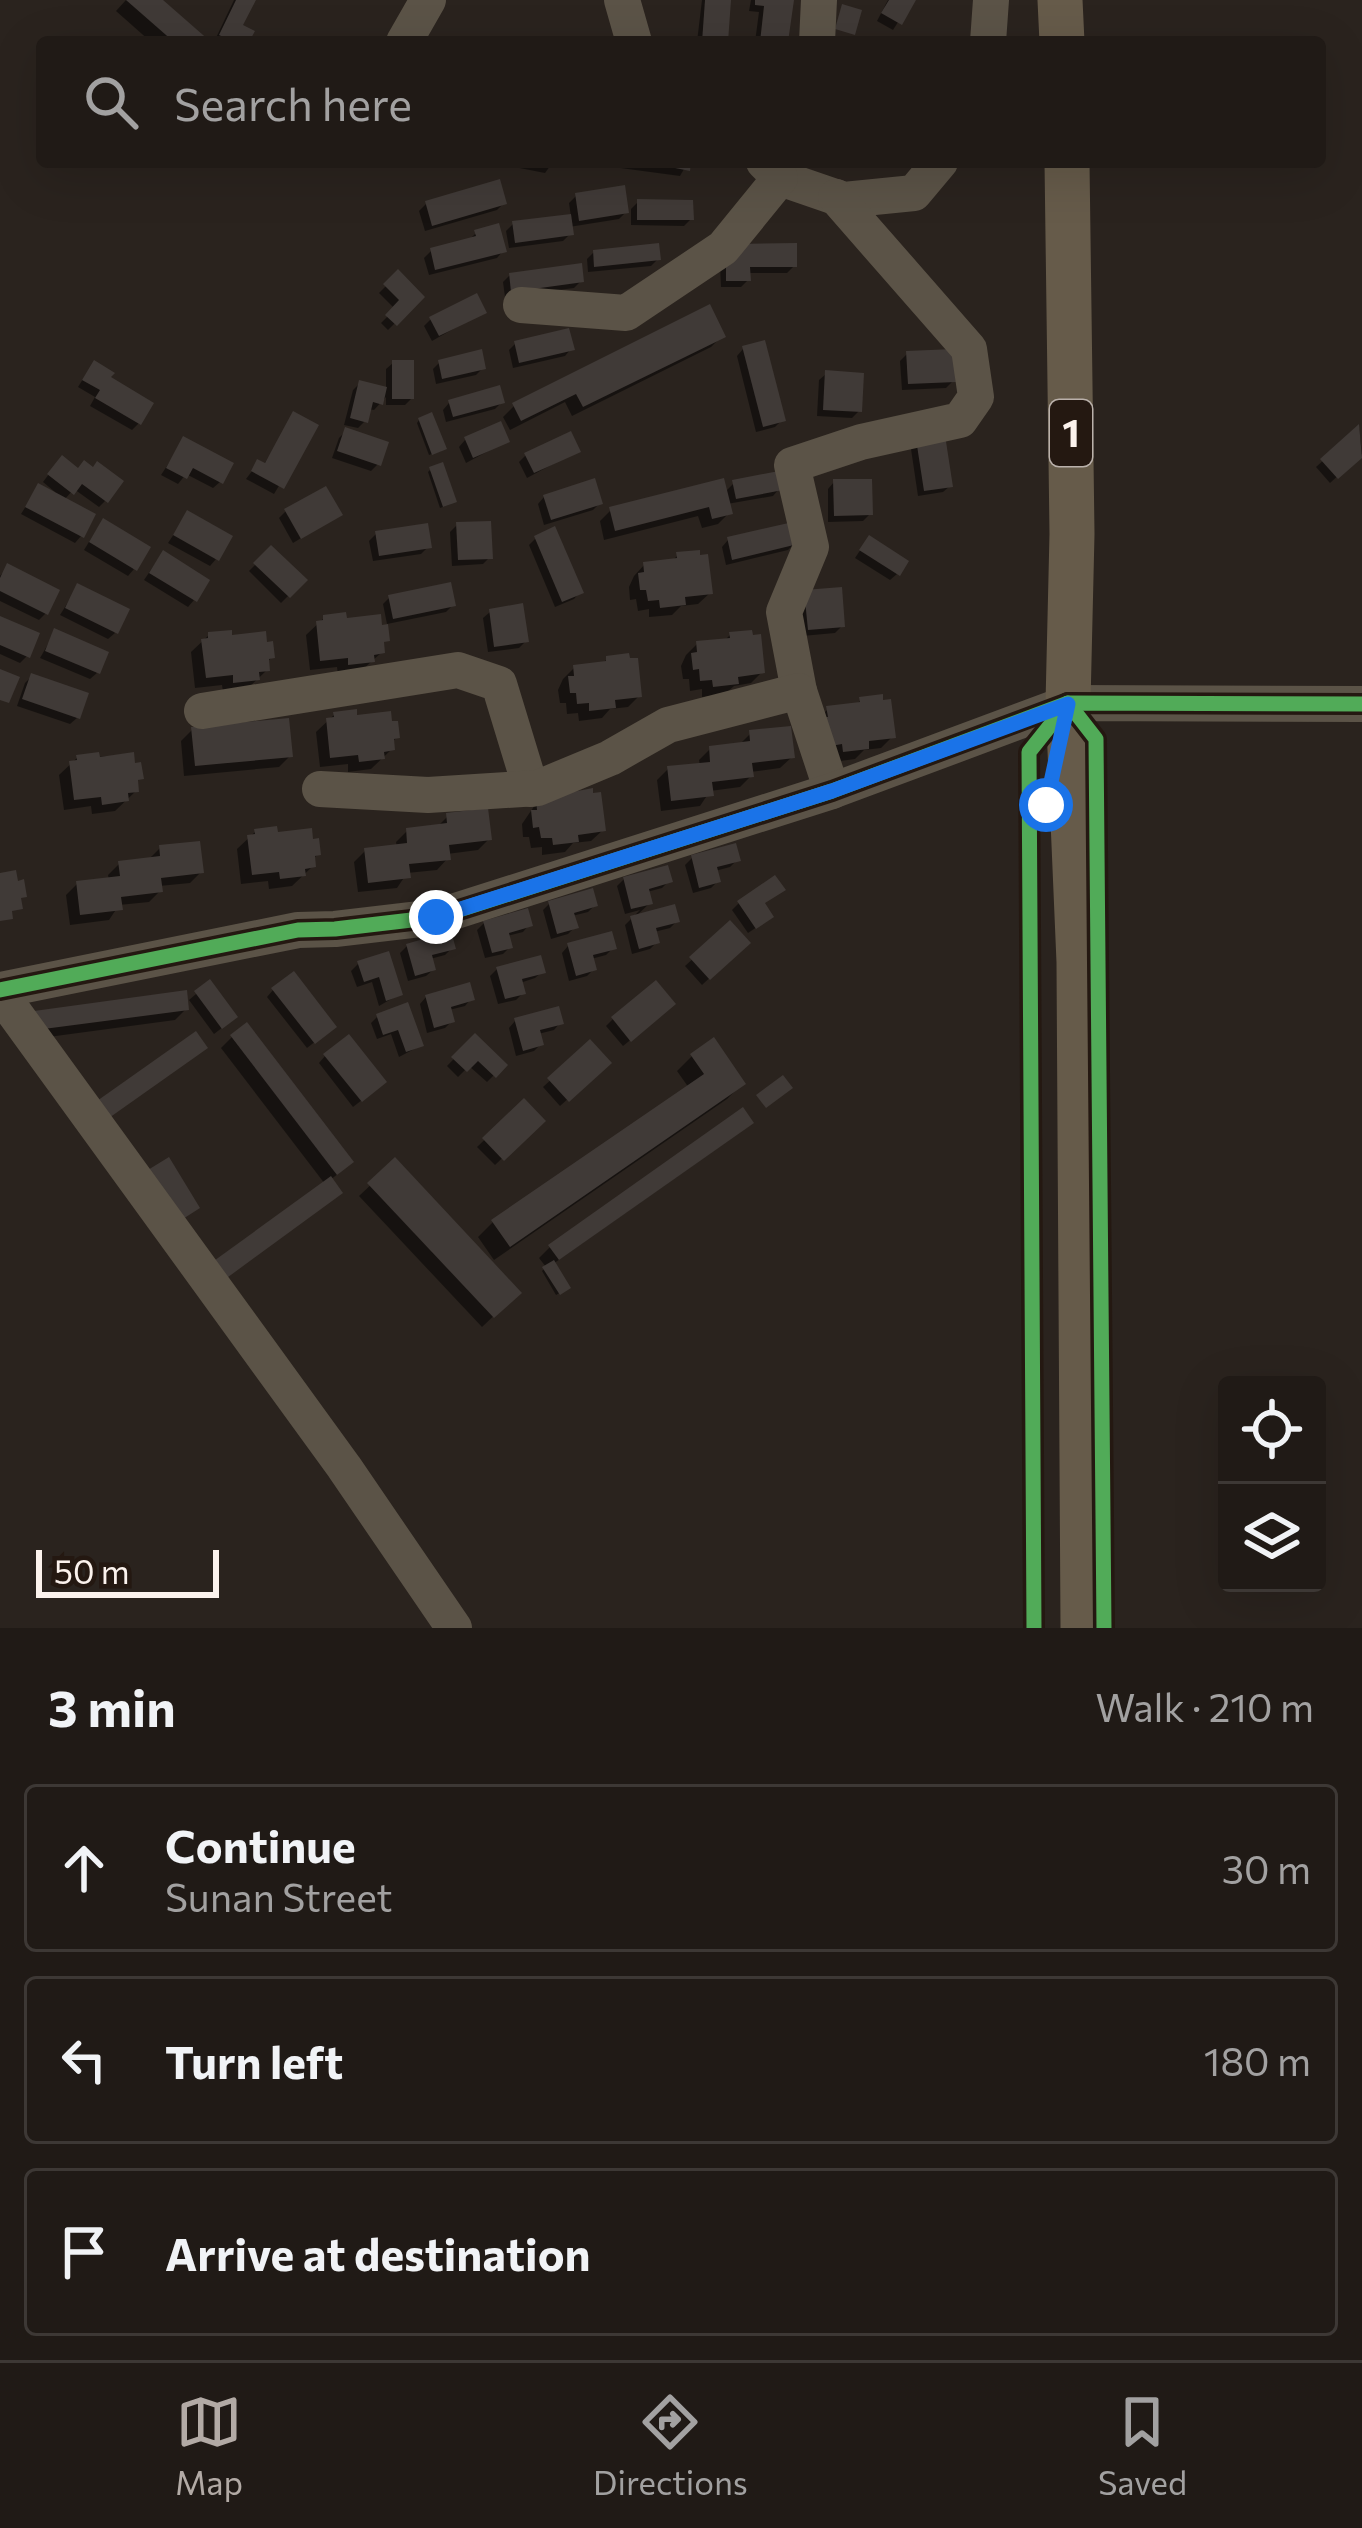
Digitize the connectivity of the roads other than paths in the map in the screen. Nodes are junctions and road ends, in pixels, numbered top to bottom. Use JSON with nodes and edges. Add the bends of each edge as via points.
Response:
{"nodes":[{"id":1,"x":428,"y":0,"type":"edge"},
{"id":2,"x":622,"y":0,"type":"edge"},
{"id":3,"x":819,"y":0,"type":"edge"},
{"id":4,"x":991,"y":0,"type":"edge"},
{"id":5,"x":1060,"y":0,"type":"edge"},
{"id":6,"x":407,"y":36,"type":"edge"},
{"id":7,"x":632,"y":36,"type":"edge"},
{"id":8,"x":817,"y":36,"type":"edge"},
{"id":9,"x":988,"y":36,"type":"edge"},
{"id":10,"x":1062,"y":36,"type":"edge"},
{"id":11,"x":935,"y":168,"type":"edge"},
{"id":12,"x":1067,"y":168,"type":"edge"},
{"id":13,"x":772,"y":170,"type":"edge"},
{"id":14,"x":829,"y":185,"type":"edge"},
{"id":15,"x":520,"y":305,"type":"dead end"},
{"id":16,"x":799,"y":691,"type":"junction"},
{"id":17,"x":1068,"y":704,"type":"junction"},
{"id":18,"x":1362,"y":704,"type":"edge"},
{"id":19,"x":202,"y":711,"type":"dead end"},
{"id":20,"x":320,"y":789,"type":"dead end"},
{"id":21,"x":531,"y":789,"type":"junction"},
{"id":22,"x":832,"y":791,"type":"junction"},
{"id":23,"x":0,"y":992,"type":"edge"},
{"id":24,"x":454,"y":1628,"type":"edge"},
{"id":25,"x":1054,"y":1628,"type":"edge"},
{"id":26,"x":1083,"y":1628,"type":"edge"}],
"edges":[{"from":1,"to":6,"type":"street"},
{"from":2,"to":7,"type":"street"},
{"from":3,"to":8,"type":"street"},
{"from":4,"to":9,"type":"street"},
{"from":5,"to":10,"type":"main road"},
{"from":11,"to":14,"type":"street","via":[[914,193],[844,200]]},
{"from":12,"to":17,"type":"main road","number":"1"},
{"from":13,"to":14,"type":"street"},
{"from":13,"to":15,"type":"street","via":[[723,248],[626,313]]},
{"from":14,"to":16,"type":"street","via":[[969,350],[976,397],[960,420],[792,465],[811,548],[784,612]]},
{"from":16,"to":21,"type":"street","via":[[668,725]]},
{"from":16,"to":22,"type":"street"},
{"from":17,"to":18,"type":"street"},
{"from":17,"to":22,"type":"street"},
{"from":17,"to":25,"type":"main road","number":"1","via":[[1046,805]]},
{"from":17,"to":26,"type":"main road","number":"1","via":[[1079,962]]},
{"from":19,"to":21,"type":"street","via":[[458,670],[499,684]]},
{"from":20,"to":21,"type":"street"},
{"from":22,"to":23,"type":"street","via":[[436,917],[298,929]]},
{"from":23,"to":24,"type":"street"}]}
